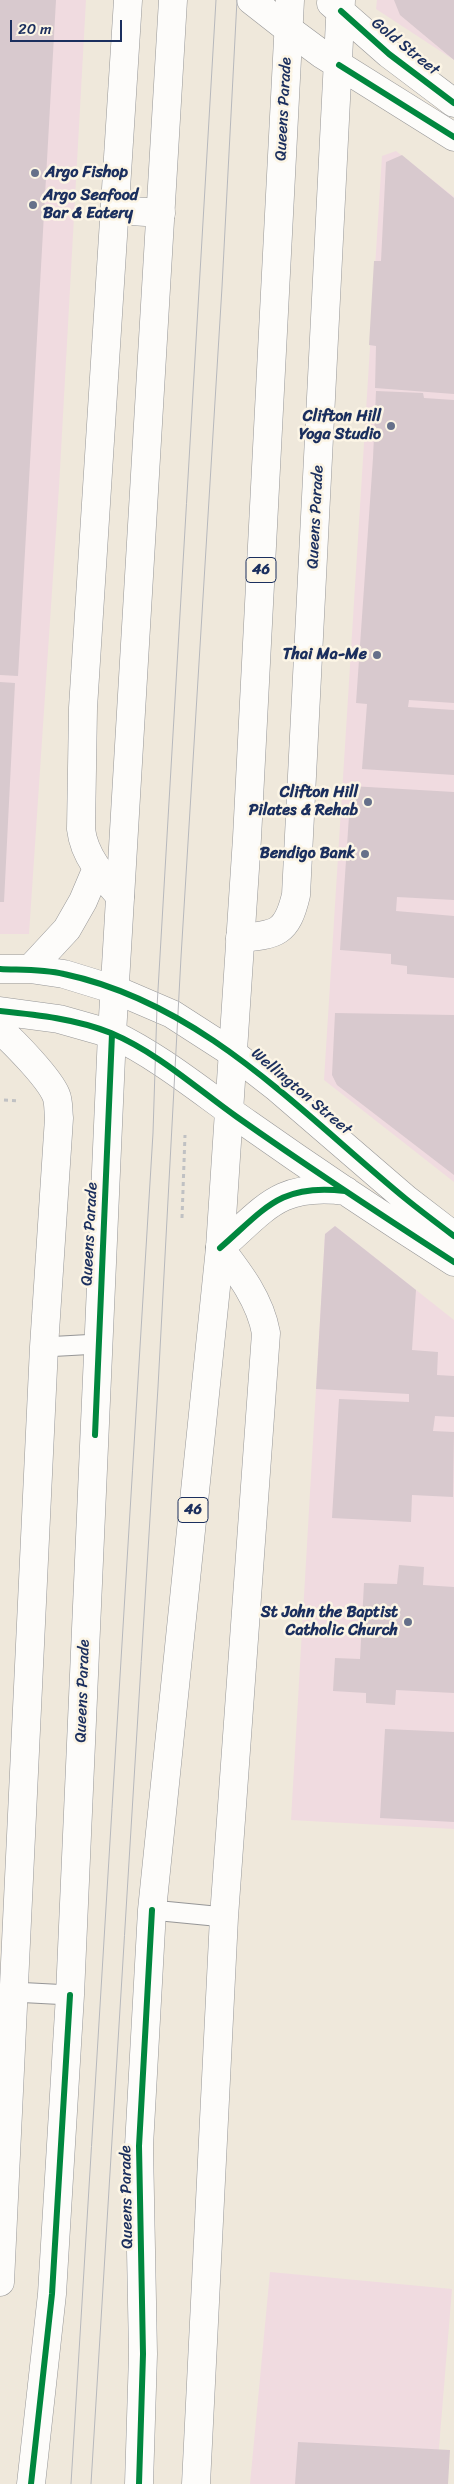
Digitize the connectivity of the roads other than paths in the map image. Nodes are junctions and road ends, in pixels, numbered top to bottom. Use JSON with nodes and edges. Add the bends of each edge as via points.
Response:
{"nodes":[{"id":1,"x":128,"y":0,"type":"edge"},
{"id":2,"x":173,"y":0,"type":"edge"},
{"id":3,"x":251,"y":0,"type":"edge"},
{"id":4,"x":290,"y":0,"type":"edge"},
{"id":5,"x":336,"y":4,"type":"edge"},
{"id":6,"x":288,"y":29,"type":"junction"},
{"id":7,"x":339,"y":65,"type":"junction"},
{"id":8,"x":454,"y":103,"type":"edge"},
{"id":9,"x":454,"y":137,"type":"edge"},
{"id":10,"x":116,"y":210,"type":"junction"},
{"id":11,"x":161,"y":213,"type":"junction"},
{"id":12,"x":97,"y":868,"type":"junction"},
{"id":13,"x":120,"y":896,"type":"junction"},
{"id":14,"x":240,"y":938,"type":"junction"},
{"id":15,"x":0,"y":969,"type":"edge"},
{"id":16,"x":30,"y":969,"type":"junction"},
{"id":17,"x":116,"y":990,"type":"junction"},
{"id":18,"x":0,"y":1011,"type":"edge"},
{"id":19,"x":0,"y":1030,"type":"edge"},
{"id":20,"x":112,"y":1034,"type":"junction"},
{"id":21,"x":232,"y":1052,"type":"junction"},
{"id":22,"x":228,"y":1110,"type":"junction"},
{"id":23,"x":347,"y":1191,"type":"junction"},
{"id":24,"x":450,"y":1242,"type":"edge"},
{"id":25,"x":220,"y":1248,"type":"junction"},
{"id":26,"x":98,"y":1344,"type":"junction"},
{"id":27,"x":44,"y":1346,"type":"junction"},
{"id":28,"x":152,"y":1910,"type":"junction"},
{"id":29,"x":224,"y":1917,"type":"junction"},
{"id":30,"x":13,"y":1992,"type":"junction"},
{"id":31,"x":70,"y":1995,"type":"junction"},
{"id":32,"x":0,"y":2282,"type":"edge"},
{"id":33,"x":31,"y":2484,"type":"edge"},
{"id":34,"x":138,"y":2484,"type":"edge"},
{"id":35,"x":196,"y":2484,"type":"edge"}],
"edges":[{"from":1,"to":10,"type":"street"},
{"from":2,"to":11,"type":"street","name":"Queens Parade"},
{"from":3,"to":6,"type":"street"},
{"from":4,"to":6,"type":"street","name":"Queens Parade","number":"46"},
{"from":5,"to":7,"type":"street","name":"Queens Parade"},
{"from":5,"to":8,"type":"street","name":"Gold Street","via":[[389,54]]},
{"from":6,"to":7,"type":"street"},
{"from":6,"to":14,"type":"street","name":"Queens Parade","number":"46"},
{"from":7,"to":9,"type":"street"},
{"from":7,"to":14,"type":"street","name":"Queens Parade","via":[[296,894],[287,919],[279,930],[268,936]]},
{"from":10,"to":11,"type":"street"},
{"from":10,"to":12,"type":"street","via":[[83,708],[81,829],[84,845]]},
{"from":11,"to":13,"type":"street","name":"Queens Parade"},
{"from":12,"to":13,"type":"street"},
{"from":12,"to":16,"type":"street","via":[[67,929]]},
{"from":13,"to":17,"type":"street","name":"Queens Parade"},
{"from":14,"to":21,"type":"street","name":"Queens Parade","number":"46"},
{"from":15,"to":16,"type":"street","name":"Wellington Street"},
{"from":16,"to":17,"type":"street","name":"Wellington Street","via":[[64,974]]},
{"from":17,"to":20,"type":"street","name":"Queens Parade"},
{"from":17,"to":21,"type":"street","name":"Wellington Street","via":[[172,1014]]},
{"from":18,"to":20,"type":"street","name":"Wellington Street","via":[[59,1019]]},
{"from":19,"to":27,"type":"street","via":[[53,1090],[57,1100],[58,1133]]},
{"from":20,"to":22,"type":"street","name":"Wellington Street","via":[[163,1061]]},
{"from":20,"to":26,"type":"street","name":"Queens Parade"},
{"from":21,"to":22,"type":"street","name":"Queens Parade","number":"46"},
{"from":21,"to":24,"type":"street","name":"Wellington Street","via":[[406,1199]]},
{"from":22,"to":23,"type":"street","name":"Wellington Street"},
{"from":22,"to":25,"type":"street","name":"Queens Parade","number":"46"},
{"from":23,"to":24,"type":"street","name":"Wellington Street"},
{"from":23,"to":25,"type":"street","via":[[313,1189],[284,1196],[270,1204]]},
{"from":25,"to":28,"type":"street","name":"Queens Parade","number":"46"},
{"from":25,"to":29,"type":"street","via":[[257,1302],[266,1333]]},
{"from":26,"to":27,"type":"lane"},
{"from":26,"to":31,"type":"street","name":"Queens Parade"},
{"from":27,"to":30,"type":"street"},
{"from":28,"to":29,"type":"lane"},
{"from":28,"to":34,"type":"street","name":"Queens Parade","number":"46","via":[[139,2146],[143,2354]]},
{"from":29,"to":35,"type":"street"},
{"from":30,"to":31,"type":"lane"},
{"from":30,"to":32,"type":"street"},
{"from":31,"to":33,"type":"street","name":"Queens Parade","via":[[52,2294]]}]}
